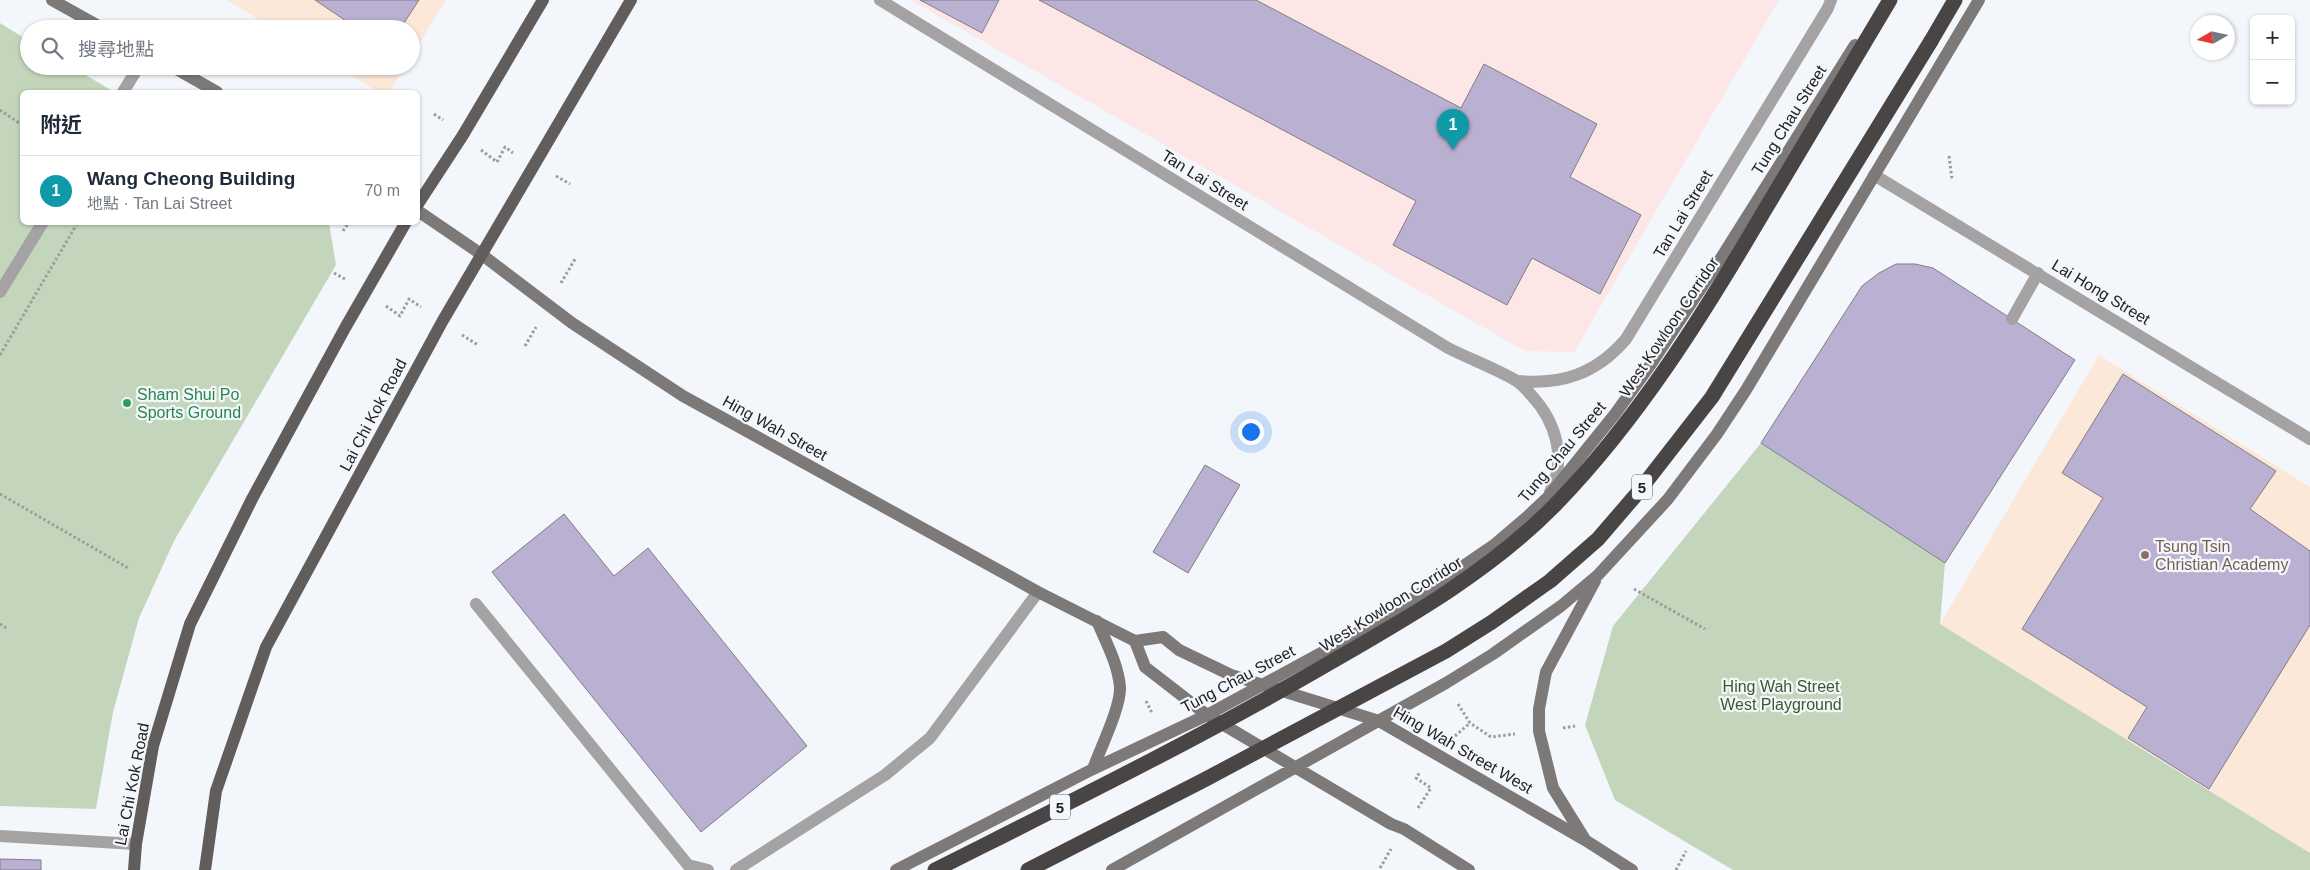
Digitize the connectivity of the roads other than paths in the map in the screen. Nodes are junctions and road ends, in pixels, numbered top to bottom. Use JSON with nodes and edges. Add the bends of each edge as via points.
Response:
{"nodes":[{"id":1,"x":52,"y":0,"type":"edge"},
{"id":2,"x":543,"y":0,"type":"edge"},
{"id":3,"x":631,"y":0,"type":"edge"},
{"id":4,"x":880,"y":0,"type":"edge"},
{"id":5,"x":1831,"y":0,"type":"edge"},
{"id":6,"x":1883,"y":0,"type":"edge"},
{"id":7,"x":1890,"y":0,"type":"edge"},
{"id":8,"x":1955,"y":0,"type":"edge"},
{"id":9,"x":1979,"y":0,"type":"edge"},
{"id":10,"x":88,"y":20,"type":"edge"},
{"id":11,"x":133,"y":75,"type":"edge"},
{"id":12,"x":187,"y":75,"type":"edge"},
{"id":13,"x":124,"y":90,"type":"edge"},
{"id":14,"x":213,"y":90,"type":"edge"},
{"id":15,"x":1874,"y":175,"type":"junction"},
{"id":16,"x":420,"y":201,"type":"edge"},
{"id":17,"x":420,"y":213,"type":"edge"},
{"id":18,"x":41,"y":225,"type":"edge"},
{"id":19,"x":404,"y":225,"type":"edge"},
{"id":20,"x":480,"y":254,"type":"junction"},
{"id":21,"x":2038,"y":273,"type":"junction"},
{"id":22,"x":0,"y":292,"type":"edge"},
{"id":23,"x":2012,"y":319,"type":"dead end"},
{"id":24,"x":1517,"y":381,"type":"junction"},
{"id":25,"x":2310,"y":439,"type":"edge"},
{"id":26,"x":1548,"y":497,"type":"junction"},
{"id":27,"x":1598,"y":575,"type":"junction"},
{"id":28,"x":1038,"y":592,"type":"junction"},
{"id":29,"x":476,"y":604,"type":"dead end"},
{"id":30,"x":1097,"y":621,"type":"junction"},
{"id":31,"x":1136,"y":641,"type":"junction"},
{"id":32,"x":1265,"y":684,"type":"junction"},
{"id":33,"x":1207,"y":715,"type":"junction"},
{"id":34,"x":1379,"y":721,"type":"junction"},
{"id":35,"x":1297,"y":768,"type":"junction"},
{"id":36,"x":1093,"y":769,"type":"junction"},
{"id":37,"x":0,"y":836,"type":"edge"},
{"id":38,"x":1585,"y":840,"type":"junction"},
{"id":39,"x":136,"y":844,"type":"junction"},
{"id":40,"x":134,"y":870,"type":"edge"},
{"id":41,"x":205,"y":870,"type":"edge"},
{"id":42,"x":708,"y":870,"type":"edge"},
{"id":43,"x":736,"y":870,"type":"edge"},
{"id":44,"x":896,"y":870,"type":"edge"},
{"id":45,"x":935,"y":870,"type":"edge"},
{"id":46,"x":1028,"y":870,"type":"edge"},
{"id":47,"x":1112,"y":870,"type":"edge"},
{"id":48,"x":1469,"y":870,"type":"edge"},
{"id":49,"x":1632,"y":870,"type":"edge"}],
"edges":[{"from":1,"to":10,"type":"street"},
{"from":2,"to":16,"type":"main road"},
{"from":3,"to":20,"type":"main road","name":"Lai Chi Kok Road"},
{"from":4,"to":24,"type":"street","name":"Tan Lai Street","via":[[1448,348]]},
{"from":5,"to":24,"type":"street","name":"Tan Lai Street","via":[[1626,339],[1612,355],[1581,373],[1546,383]]},
{"from":6,"to":26,"type":"street","name":"Tung Chau Street","via":[[1651,364],[1616,414]]},
{"from":7,"to":45,"type":"highway","name":"West Kowloon Corridor","number":"5","bridge":true,"via":[[1698,320],[1582,476],[1514,543],[1429,605],[1257,705]]},
{"from":8,"to":46,"type":"highway","number":"5","bridge":true,"via":[[1712,397],[1598,539],[1550,581],[1446,651]]},
{"from":9,"to":15,"type":"street"},
{"from":11,"to":13,"type":"street"},
{"from":12,"to":14,"type":"street"},
{"from":15,"to":21,"type":"street","name":"Lai Hong Street"},
{"from":15,"to":27,"type":"street","via":[[1717,434],[1668,499]]},
{"from":17,"to":20,"type":"street","name":"Hing Wah Street"},
{"from":18,"to":22,"type":"street"},
{"from":19,"to":39,"type":"main road","name":"Lai Chi Kok Road","via":[[252,499],[190,624],[153,746]]},
{"from":20,"to":28,"type":"street","name":"Hing Wah Street","via":[[572,323],[683,396]]},
{"from":20,"to":41,"type":"main road","name":"Lai Chi Kok Road","via":[[266,647],[216,791]]},
{"from":21,"to":23,"type":"street"},
{"from":21,"to":25,"type":"street","name":"Lai Hong Street"},
{"from":24,"to":26,"type":"street","name":"Tan Lai Street","via":[[1544,410],[1555,431],[1558,458],[1554,484]]},
{"from":26,"to":32,"type":"street","name":"Tung Chau Street","via":[[1494,545],[1456,572],[1378,621]]},
{"from":27,"to":34,"type":"street","via":[[1561,606],[1493,654]]},
{"from":27,"to":38,"type":"street","via":[[1546,672],[1539,709],[1539,731],[1553,788]]},
{"from":28,"to":30,"type":"street","name":"Hing Wah Street"},
{"from":28,"to":43,"type":"street","via":[[930,738],[885,775]]},
{"from":29,"to":42,"type":"street","via":[[688,866]]},
{"from":30,"to":31,"type":"street","name":"Hing Wah Street"},
{"from":30,"to":36,"type":"street","via":[[1113,658],[1120,690],[1116,710]]},
{"from":31,"to":32,"type":"street","via":[[1163,637],[1179,650],[1231,674]]},
{"from":31,"to":33,"type":"street","via":[[1145,667]]},
{"from":32,"to":33,"type":"street","name":"Tung Chau Street"},
{"from":32,"to":34,"type":"street","name":"Hing Wah Street West"},
{"from":33,"to":35,"type":"street"},
{"from":33,"to":36,"type":"street","name":"Tung Chau Street"},
{"from":34,"to":35,"type":"street"},
{"from":34,"to":38,"type":"street","name":"Hing Wah Street West"},
{"from":35,"to":47,"type":"street"},
{"from":35,"to":48,"type":"street"},
{"from":36,"to":44,"type":"street","name":"Tung Chau Street"},
{"from":37,"to":39,"type":"street"},
{"from":38,"to":49,"type":"street","name":"Hing Wah Street West"},
{"from":39,"to":40,"type":"main road","name":"Lai Chi Kok Road"}]}
